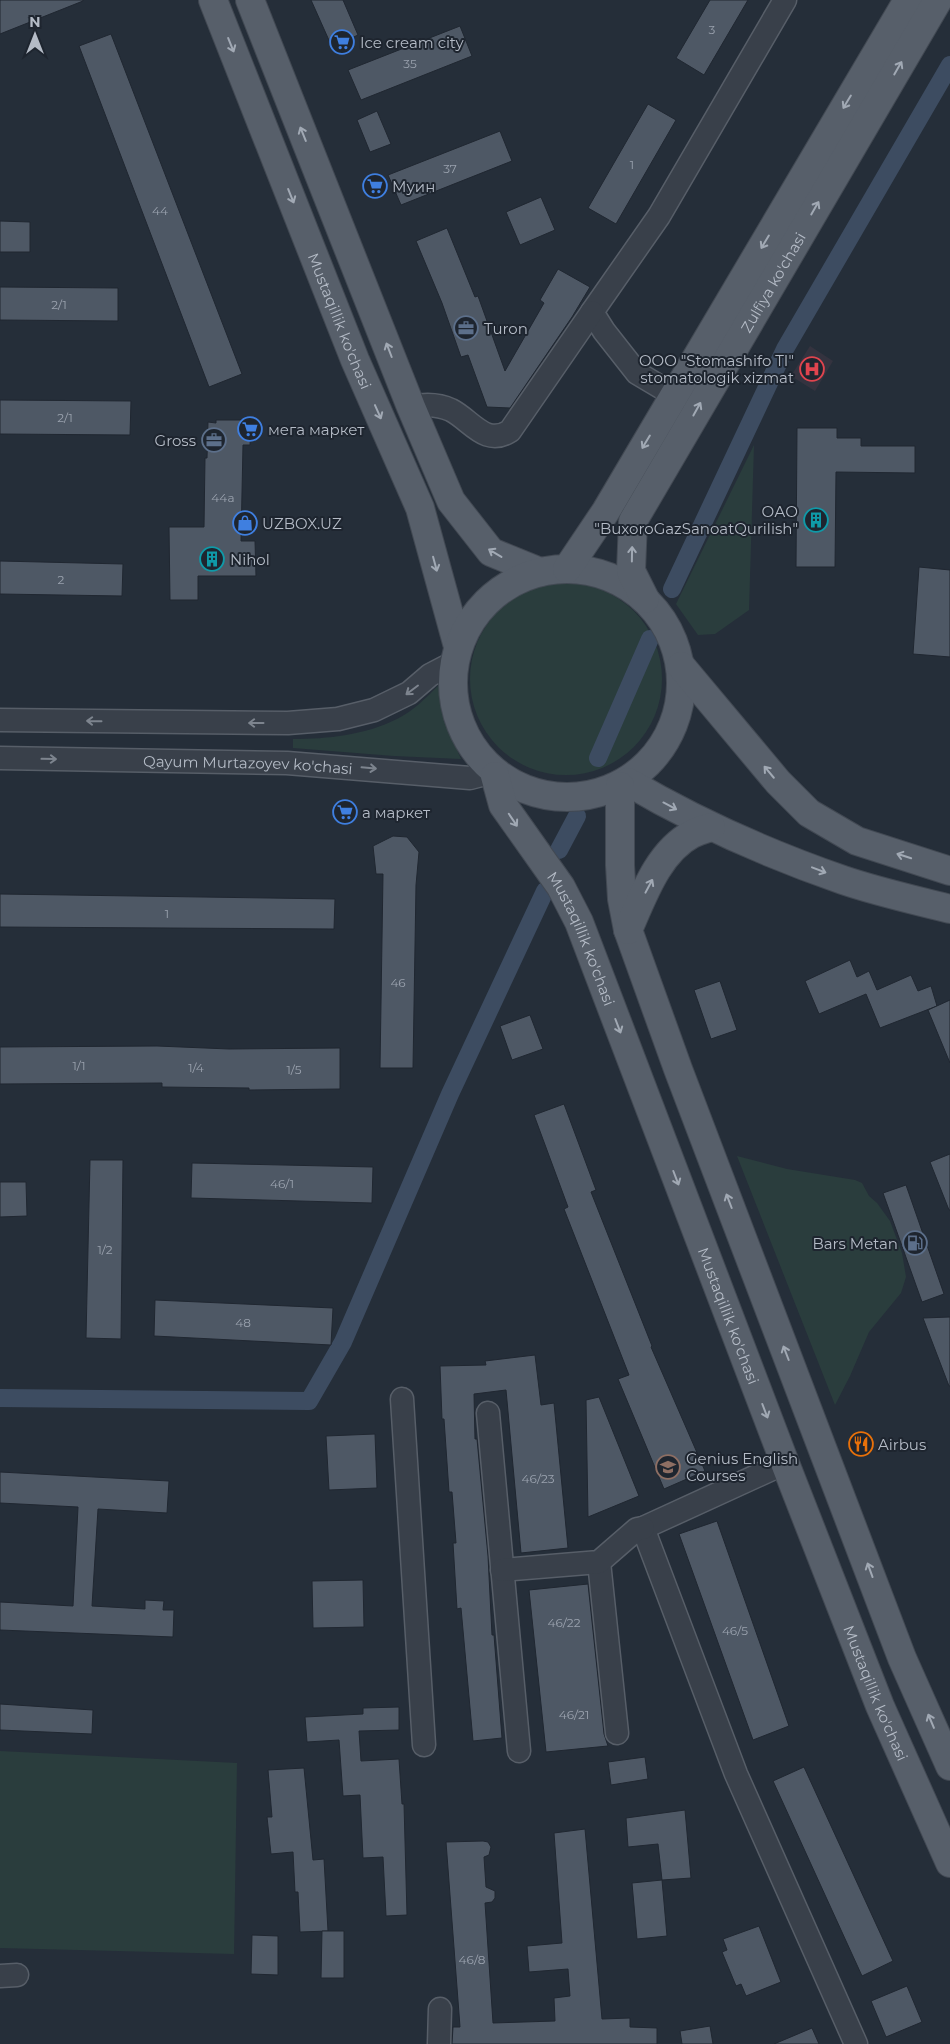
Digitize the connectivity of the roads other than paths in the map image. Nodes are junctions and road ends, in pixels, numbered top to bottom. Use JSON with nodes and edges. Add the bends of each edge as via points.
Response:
{"nodes":[{"id":1,"x":213,"y":0,"type":"edge"},
{"id":2,"x":250,"y":0,"type":"edge"},
{"id":3,"x":785,"y":0,"type":"edge"},
{"id":4,"x":908,"y":0,"type":"edge"},
{"id":5,"x":938,"y":0,"type":"edge"},
{"id":6,"x":592,"y":312,"type":"junction"},
{"id":7,"x":674,"y":395,"type":"junction"},
{"id":8,"x":412,"y":407,"type":"junction"},
{"id":9,"x":567,"y":569,"type":"junction"},
{"id":10,"x":540,"y":572,"type":"junction"},
{"id":11,"x":645,"y":599,"type":"junction"},
{"id":12,"x":455,"y":653,"type":"junction"},
{"id":13,"x":682,"y":666,"type":"junction"},
{"id":14,"x":0,"y":720,"type":"edge"},
{"id":15,"x":0,"y":758,"type":"edge"},
{"id":16,"x":494,"y":774,"type":"junction"},
{"id":17,"x":624,"y":784,"type":"junction"},
{"id":18,"x":711,"y":827,"type":"junction"},
{"id":19,"x":950,"y":871,"type":"edge"},
{"id":20,"x":950,"y":909,"type":"edge"},
{"id":21,"x":628,"y":930,"type":"junction"},
{"id":22,"x":402,"y":1399,"type":"dead end"},
{"id":23,"x":488,"y":1413,"type":"dead end"},
{"id":24,"x":831,"y":1470,"type":"junction"},
{"id":25,"x":789,"y":1472,"type":"junction"},
{"id":26,"x":643,"y":1528,"type":"junction"},
{"id":27,"x":600,"y":1562,"type":"junction"},
{"id":28,"x":502,"y":1570,"type":"junction"},
{"id":29,"x":617,"y":1733,"type":"dead end"},
{"id":30,"x":424,"y":1745,"type":"dead end"},
{"id":31,"x":519,"y":1751,"type":"dead end"},
{"id":32,"x":950,"y":1766,"type":"edge"},
{"id":33,"x":950,"y":1863,"type":"edge"},
{"id":34,"x":440,"y":2010,"type":"dead end"},
{"id":35,"x":438,"y":2044,"type":"edge"},
{"id":36,"x":856,"y":2044,"type":"edge"}],
"edges":[{"from":1,"to":12,"type":"main road","name":"Mustaqillik ko'chasi","one_way":true,"via":[[355,360],[420,508]]},
{"from":8,"to":2,"type":"main road","one_way":true},
{"from":3,"to":6,"type":"street","via":[[659,216]]},
{"from":4,"to":7,"type":"main road","name":"Zulfiya ko'chasi","one_way":true},
{"from":11,"to":5,"type":"main road","name":"Zulfiya ko'chasi","one_way":true,"via":[[631,571],[633,521]]},
{"from":6,"to":7,"type":"street","via":[[637,373]]},
{"from":6,"to":8,"type":"street","via":[[510,431],[503,435],[476,430],[449,409],[423,405]]},
{"from":7,"to":9,"type":"main road","name":"Zulfiya ko'chasi","one_way":true,"via":[[606,511]]},
{"from":10,"to":8,"type":"main road","one_way":true,"via":[[491,552],[451,501]]},
{"from":9,"to":10,"type":"main road"},
{"from":9,"to":11,"type":"main road","via":[[595,572],[622,583]]},
{"from":10,"to":12,"type":"main road","via":[[507,586],[480,609]]},
{"from":11,"to":13,"type":"main road","via":[[670,628]]},
{"from":12,"to":14,"type":"street","one_way":true,"via":[[409,693],[374,710],[338,719],[288,723]]},
{"from":12,"to":16,"type":"main road","name":"Mustaqillik ko'chasi","via":[[453,702],[465,738]]},
{"from":13,"to":17,"type":"main road","via":[[680,704],[665,744]]},
{"from":19,"to":13,"type":"main road","one_way":true,"via":[[857,841],[809,814],[778,782]]},
{"from":15,"to":16,"type":"street","name":"Qayum Murtazoyev ko'chasi","one_way":true,"via":[[286,763],[470,778]]},
{"from":16,"to":17,"type":"main road","via":[[559,795],[586,796]]},
{"from":16,"to":25,"type":"main road","name":"Mustaqillik ko'chasi","one_way":true,"via":[[503,805],[561,888],[579,922]]},
{"from":17,"to":18,"type":"main road","one_way":true},
{"from":17,"to":21,"type":"main road","via":[[620,873]]},
{"from":18,"to":20,"type":"main road","one_way":true,"via":[[844,880]]},
{"from":21,"to":18,"type":"main road","one_way":true,"via":[[665,858],[693,833]]},
{"from":24,"to":21,"type":"main road","one_way":true},
{"from":22,"to":30,"type":"street"},
{"from":23,"to":28,"type":"street"},
{"from":24,"to":25,"type":"main road"},
{"from":32,"to":24,"type":"main road","one_way":true,"via":[[902,1658]]},
{"from":25,"to":26,"type":"street"},
{"from":25,"to":33,"type":"main road","name":"Mustaqillik ko'chasi","via":[[880,1706]]},
{"from":26,"to":27,"type":"street","via":[[637,1529]]},
{"from":26,"to":36,"type":"street","via":[[736,1774]]},
{"from":27,"to":28,"type":"street"},
{"from":27,"to":29,"type":"street"},
{"from":28,"to":31,"type":"street"},
{"from":34,"to":35,"type":"street"}]}
